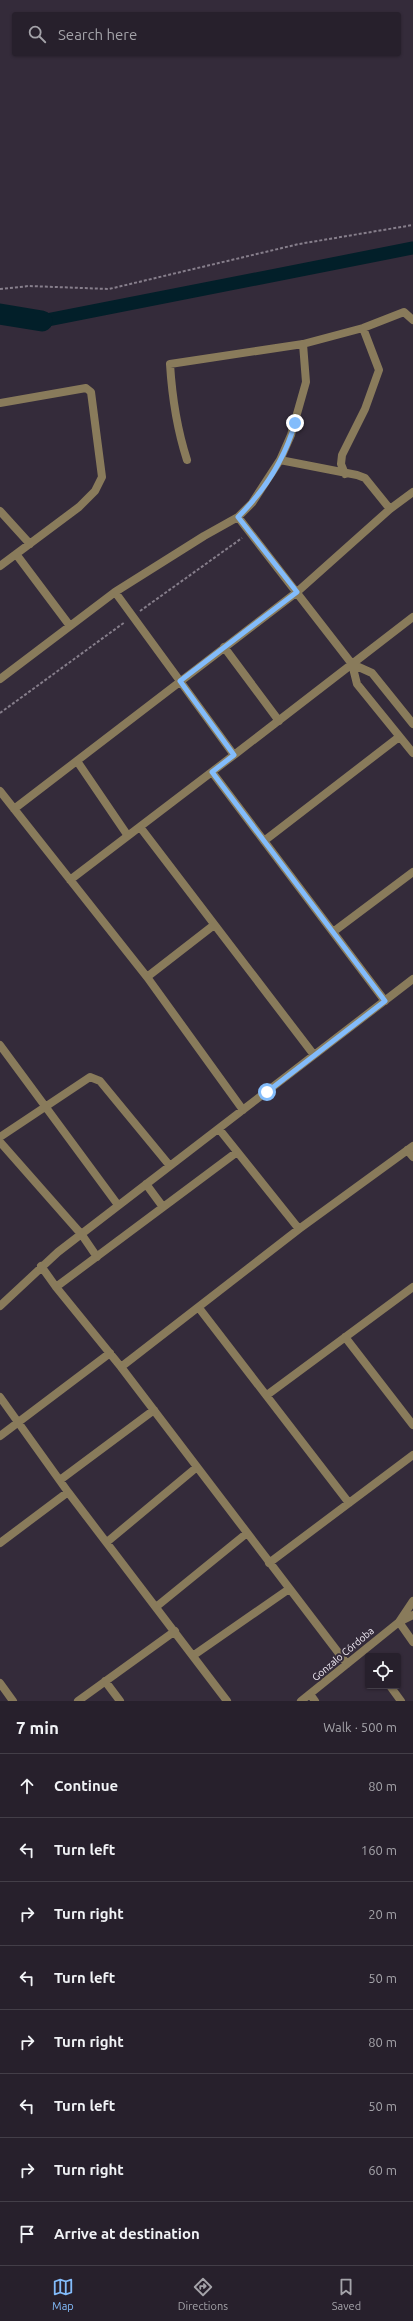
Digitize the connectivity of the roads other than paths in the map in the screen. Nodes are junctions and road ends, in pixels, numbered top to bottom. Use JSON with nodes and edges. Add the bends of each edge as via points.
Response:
{"nodes":[{"id":1,"x":413,"y":320,"type":"edge"},
{"id":2,"x":362,"y":328,"type":"junction"},
{"id":3,"x":303,"y":344,"type":"junction"},
{"id":4,"x":0,"y":403,"type":"edge"},
{"id":5,"x":187,"y":460,"type":"dead end"},
{"id":6,"x":280,"y":460,"type":"junction"},
{"id":7,"x":345,"y":474,"type":"junction"},
{"id":8,"x":413,"y":492,"type":"edge"},
{"id":9,"x":390,"y":509,"type":"junction"},
{"id":10,"x":0,"y":511,"type":"edge"},
{"id":11,"x":238,"y":517,"type":"junction"},
{"id":12,"x":30,"y":544,"type":"junction"},
{"id":13,"x":16,"y":554,"type":"junction"},
{"id":14,"x":0,"y":566,"type":"edge"},
{"id":15,"x":115,"y":592,"type":"junction"},
{"id":16,"x":297,"y":592,"type":"junction"},
{"id":17,"x":413,"y":616,"type":"edge"},
{"id":18,"x":70,"y":626,"type":"junction"},
{"id":19,"x":224,"y":647,"type":"junction"},
{"id":20,"x":352,"y":664,"type":"junction"},
{"id":21,"x":0,"y":679,"type":"edge"},
{"id":22,"x":180,"y":681,"type":"junction"},
{"id":23,"x":279,"y":721,"type":"junction"},
{"id":24,"x":413,"y":724,"type":"edge"},
{"id":25,"x":400,"y":737,"type":"junction"},
{"id":26,"x":413,"y":753,"type":"edge"},
{"id":27,"x":234,"y":755,"type":"junction"},
{"id":28,"x":77,"y":760,"type":"junction"},
{"id":29,"x":212,"y":772,"type":"junction"},
{"id":30,"x":0,"y":791,"type":"edge"},
{"id":31,"x":14,"y":809,"type":"junction"},
{"id":32,"x":140,"y":827,"type":"junction"},
{"id":33,"x":128,"y":836,"type":"junction"},
{"id":34,"x":264,"y":841,"type":"junction"},
{"id":35,"x":413,"y":872,"type":"edge"},
{"id":36,"x":70,"y":880,"type":"junction"},
{"id":37,"x":214,"y":925,"type":"junction"},
{"id":38,"x":333,"y":932,"type":"junction"},
{"id":39,"x":147,"y":977,"type":"junction"},
{"id":40,"x":413,"y":979,"type":"edge"},
{"id":41,"x":385,"y":1001,"type":"junction"},
{"id":42,"x":0,"y":1045,"type":"edge"},
{"id":43,"x":314,"y":1055,"type":"junction"},
{"id":44,"x":46,"y":1105,"type":"junction"},
{"id":45,"x":243,"y":1110,"type":"junction"},
{"id":46,"x":219,"y":1129,"type":"junction"},
{"id":47,"x":0,"y":1137,"type":"edge"},
{"id":48,"x":0,"y":1142,"type":"edge"},
{"id":49,"x":410,"y":1148,"type":"edge"},
{"id":50,"x":237,"y":1152,"type":"junction"},
{"id":51,"x":413,"y":1157,"type":"edge"},
{"id":52,"x":170,"y":1166,"type":"junction"},
{"id":53,"x":146,"y":1184,"type":"junction"},
{"id":54,"x":118,"y":1205,"type":"junction"},
{"id":55,"x":164,"y":1207,"type":"junction"},
{"id":56,"x":299,"y":1230,"type":"junction"},
{"id":57,"x":82,"y":1235,"type":"junction"},
{"id":58,"x":97,"y":1257,"type":"junction"},
{"id":59,"x":41,"y":1266,"type":"junction"},
{"id":60,"x":56,"y":1287,"type":"junction"},
{"id":61,"x":413,"y":1287,"type":"edge"},
{"id":62,"x":0,"y":1306,"type":"edge"},
{"id":63,"x":199,"y":1308,"type":"junction"},
{"id":64,"x":345,"y":1337,"type":"junction"},
{"id":65,"x":110,"y":1353,"type":"junction"},
{"id":66,"x":121,"y":1367,"type":"junction"},
{"id":67,"x":267,"y":1395,"type":"junction"},
{"id":68,"x":0,"y":1397,"type":"edge"},
{"id":69,"x":154,"y":1410,"type":"junction"},
{"id":70,"x":18,"y":1422,"type":"junction"},
{"id":71,"x":413,"y":1425,"type":"edge"},
{"id":72,"x":0,"y":1436,"type":"edge"},
{"id":73,"x":413,"y":1455,"type":"edge"},
{"id":74,"x":198,"y":1467,"type":"junction"},
{"id":75,"x":60,"y":1480,"type":"junction"},
{"id":76,"x":68,"y":1492,"type":"junction"},
{"id":77,"x":349,"y":1503,"type":"junction"},
{"id":78,"x":247,"y":1533,"type":"junction"},
{"id":79,"x":107,"y":1542,"type":"junction"},
{"id":80,"x":0,"y":1543,"type":"edge"},
{"id":81,"x":270,"y":1563,"type":"junction"},
{"id":82,"x":289,"y":1589,"type":"junction"},
{"id":83,"x":413,"y":1601,"type":"edge"},
{"id":84,"x":156,"y":1607,"type":"junction"},
{"id":85,"x":413,"y":1615,"type":"edge"},
{"id":86,"x":399,"y":1622,"type":"junction"},
{"id":87,"x":175,"y":1630,"type":"junction"},
{"id":88,"x":413,"y":1642,"type":"edge"},
{"id":89,"x":367,"y":1653,"type":"edge"},
{"id":90,"x":365,"y":1654,"type":"edge"},
{"id":91,"x":194,"y":1655,"type":"junction"},
{"id":92,"x":347,"y":1664,"type":"junction"},
{"id":93,"x":105,"y":1681,"type":"junction"},
{"id":94,"x":0,"y":1683,"type":"edge"},
{"id":95,"x":392,"y":1689,"type":"edge"},
{"id":96,"x":312,"y":1698,"type":"edge"},
{"id":97,"x":13,"y":1701,"type":"edge"},
{"id":98,"x":78,"y":1701,"type":"edge"},
{"id":99,"x":120,"y":1701,"type":"edge"},
{"id":100,"x":227,"y":1701,"type":"edge"},
{"id":101,"x":300,"y":1701,"type":"edge"},
{"id":102,"x":401,"y":1701,"type":"edge"}],
"edges":[{"from":1,"to":2,"type":"street","via":[[404,312]]},
{"from":2,"to":3,"type":"street"},
{"from":2,"to":7,"type":"street","via":[[379,370],[366,409],[342,455],[341,464]]},
{"from":3,"to":5,"type":"street","via":[[170,364],[176,412]]},
{"from":3,"to":6,"type":"street","via":[[306,382],[291,435]]},
{"from":4,"to":12,"type":"street","via":[[86,388],[91,392],[102,477],[88,499]]},
{"from":6,"to":7,"type":"street"},
{"from":6,"to":11,"type":"street","via":[[252,502]]},
{"from":7,"to":9,"type":"street","via":[[365,478]]},
{"from":8,"to":9,"type":"street"},
{"from":9,"to":16,"type":"street"},
{"from":10,"to":12,"type":"street"},
{"from":11,"to":15,"type":"street"},
{"from":11,"to":16,"type":"street"},
{"from":12,"to":13,"type":"street"},
{"from":13,"to":14,"type":"street"},
{"from":13,"to":18,"type":"street"},
{"from":15,"to":18,"type":"street"},
{"from":15,"to":22,"type":"street"},
{"from":16,"to":19,"type":"street"},
{"from":16,"to":20,"type":"street"},
{"from":17,"to":20,"type":"street"},
{"from":18,"to":21,"type":"street"},
{"from":19,"to":22,"type":"street"},
{"from":19,"to":23,"type":"street"},
{"from":20,"to":23,"type":"street"},
{"from":20,"to":24,"type":"street","via":[[372,672]]},
{"from":20,"to":25,"type":"street","via":[[357,684]]},
{"from":22,"to":27,"type":"street"},
{"from":22,"to":28,"type":"street"},
{"from":23,"to":27,"type":"street"},
{"from":25,"to":26,"type":"street"},
{"from":25,"to":34,"type":"street"},
{"from":27,"to":29,"type":"street"},
{"from":28,"to":31,"type":"street"},
{"from":28,"to":33,"type":"street"},
{"from":29,"to":32,"type":"street"},
{"from":29,"to":34,"type":"street"},
{"from":30,"to":31,"type":"street"},
{"from":31,"to":36,"type":"street"},
{"from":32,"to":33,"type":"street"},
{"from":32,"to":37,"type":"street"},
{"from":33,"to":36,"type":"street"},
{"from":34,"to":38,"type":"street"},
{"from":35,"to":38,"type":"street"},
{"from":36,"to":39,"type":"street"},
{"from":37,"to":39,"type":"street"},
{"from":37,"to":43,"type":"street"},
{"from":38,"to":41,"type":"street"},
{"from":39,"to":45,"type":"street"},
{"from":40,"to":41,"type":"street"},
{"from":41,"to":43,"type":"street"},
{"from":42,"to":44,"type":"street"},
{"from":43,"to":45,"type":"street"},
{"from":44,"to":47,"type":"street"},
{"from":44,"to":52,"type":"street","via":[[87,1077],[94,1078]]},
{"from":44,"to":54,"type":"street"},
{"from":45,"to":46,"type":"street"},
{"from":46,"to":50,"type":"street"},
{"from":46,"to":52,"type":"street"},
{"from":48,"to":57,"type":"street"},
{"from":49,"to":51,"type":"street"},
{"from":49,"to":56,"type":"street"},
{"from":50,"to":55,"type":"street"},
{"from":50,"to":56,"type":"street"},
{"from":52,"to":53,"type":"street"},
{"from":53,"to":54,"type":"street"},
{"from":53,"to":55,"type":"street"},
{"from":54,"to":57,"type":"street"},
{"from":55,"to":58,"type":"street"},
{"from":56,"to":63,"type":"street"},
{"from":57,"to":58,"type":"street"},
{"from":57,"to":59,"type":"street"},
{"from":58,"to":60,"type":"street"},
{"from":59,"to":60,"type":"street"},
{"from":59,"to":62,"type":"street"},
{"from":60,"to":65,"type":"street"},
{"from":61,"to":64,"type":"street"},
{"from":63,"to":66,"type":"street"},
{"from":63,"to":67,"type":"street"},
{"from":64,"to":67,"type":"street"},
{"from":64,"to":71,"type":"street"},
{"from":65,"to":66,"type":"street"},
{"from":65,"to":70,"type":"street"},
{"from":66,"to":69,"type":"street"},
{"from":67,"to":77,"type":"street"},
{"from":68,"to":70,"type":"street"},
{"from":69,"to":74,"type":"street"},
{"from":69,"to":75,"type":"street"},
{"from":70,"to":72,"type":"street"},
{"from":70,"to":75,"type":"street"},
{"from":73,"to":77,"type":"street"},
{"from":74,"to":78,"type":"street"},
{"from":74,"to":79,"type":"street"},
{"from":75,"to":76,"type":"street"},
{"from":76,"to":79,"type":"street"},
{"from":76,"to":80,"type":"street"},
{"from":77,"to":81,"type":"street"},
{"from":78,"to":81,"type":"street"},
{"from":78,"to":84,"type":"street"},
{"from":79,"to":84,"type":"street"},
{"from":81,"to":82,"type":"street"},
{"from":82,"to":91,"type":"street"},
{"from":82,"to":92,"type":"street"},
{"from":83,"to":86,"type":"street","name":"Gonzalo Córdoba"},
{"from":84,"to":87,"type":"street"},
{"from":85,"to":86,"type":"street","name":"Gonzalo Córdoba"},
{"from":86,"to":88,"type":"street"},
{"from":86,"to":89,"type":"street","name":"Gonzalo Córdoba"},
{"from":87,"to":91,"type":"street"},
{"from":87,"to":93,"type":"street"},
{"from":90,"to":92,"type":"street","name":"Gonzalo Córdoba"},
{"from":91,"to":100,"type":"street"},
{"from":92,"to":96,"type":"street","name":"Gonzalo Córdoba"},
{"from":93,"to":98,"type":"street"},
{"from":93,"to":99,"type":"street"},
{"from":94,"to":97,"type":"street"},
{"from":95,"to":102,"type":"street"},
{"from":96,"to":101,"type":"street","name":"Gonzalo Córdoba"}]}
